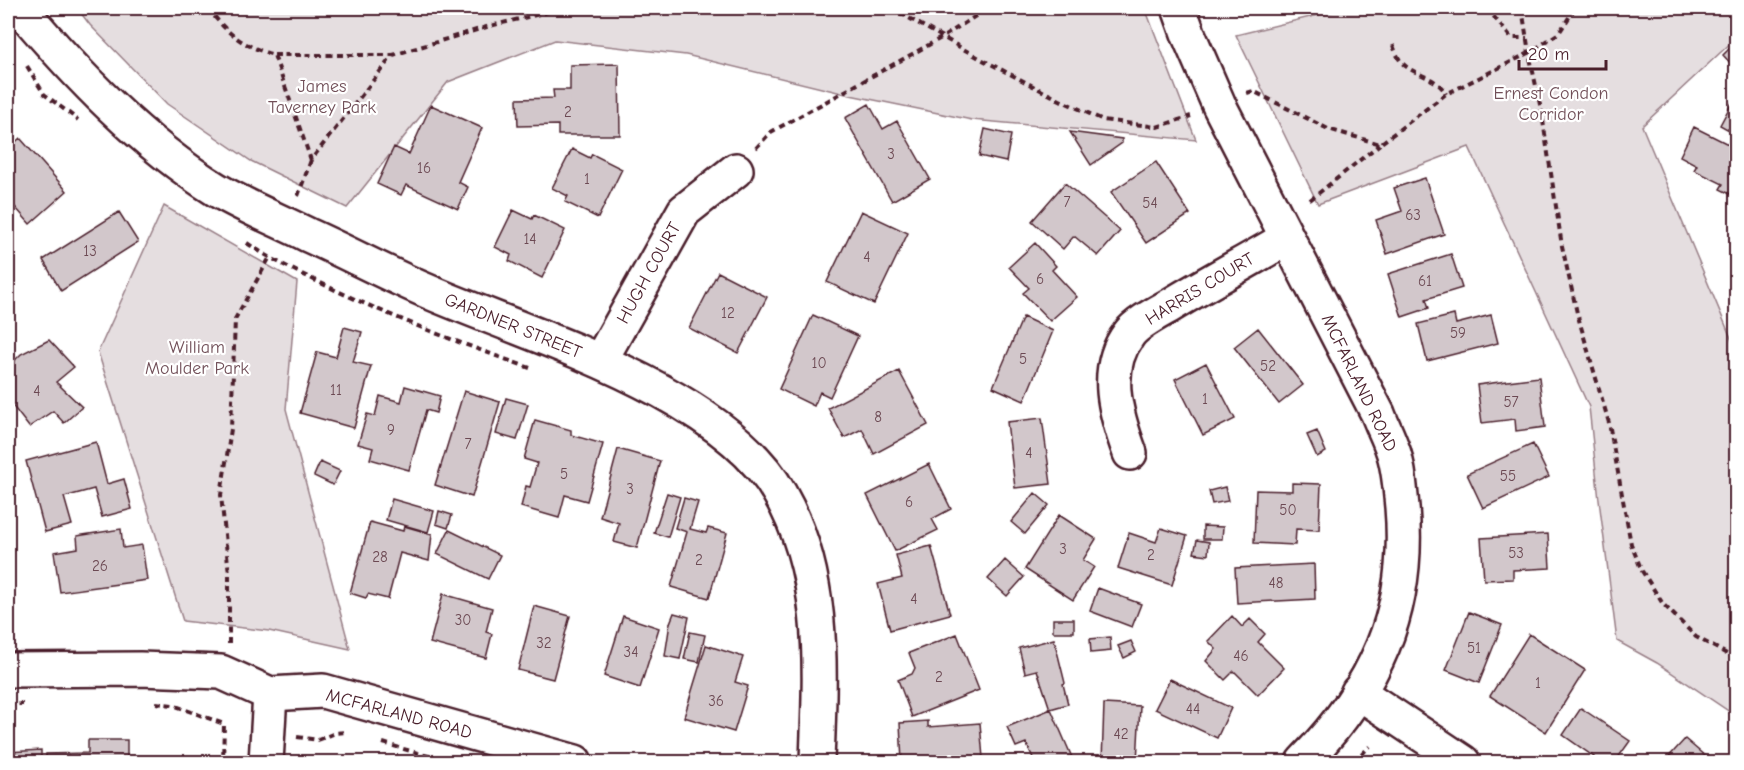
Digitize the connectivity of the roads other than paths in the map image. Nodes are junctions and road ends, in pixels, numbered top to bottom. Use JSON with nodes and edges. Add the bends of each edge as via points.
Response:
{"nodes":[{"id":1,"x":20,"y":8,"type":"edge"},
{"id":2,"x":1179,"y":8,"type":"edge"},
{"id":3,"x":736,"y":170,"type":"road end"},
{"id":4,"x":1287,"y":238,"type":"junction"},
{"id":5,"x":600,"y":361,"type":"junction"},
{"id":6,"x":1130,"y":453,"type":"dead end"},
{"id":7,"x":8,"y":670,"type":"edge"},
{"id":8,"x":1359,"y":692,"type":"junction"},
{"id":9,"x":270,"y":694,"type":"junction"},
{"id":10,"x":266,"y":762,"type":"edge"},
{"id":11,"x":575,"y":762,"type":"edge"},
{"id":12,"x":817,"y":762,"type":"edge"},
{"id":13,"x":1303,"y":762,"type":"edge"},
{"id":14,"x":1463,"y":762,"type":"edge"}],
"edges":[{"from":1,"to":5,"type":"street","name":"GARDNER STREET","via":[[101,97],[179,164],[217,190],[426,291]]},
{"from":2,"to":4,"type":"street","name":"MCFARLAND ROAD","via":[[1219,105]]},
{"from":3,"to":5,"type":"street","name":"HUGH COURT","via":[[684,211]]},
{"from":4,"to":6,"type":"street","name":"HARRIS COURT","via":[[1130,332],[1117,363],[1113,388]]},
{"from":4,"to":8,"type":"street","name":"MCFARLAND ROAD","via":[[1378,414],[1393,449],[1400,488],[1403,567],[1395,617]]},
{"from":5,"to":12,"type":"street","name":"GARDNER STREET","via":[[687,406],[738,443],[778,490],[803,542],[817,610]]},
{"from":7,"to":9,"type":"street","name":"MCFARLAND ROAD","via":[[221,672]]},
{"from":8,"to":13,"type":"street","name":"MCFARLAND ROAD","via":[[1341,720]]},
{"from":8,"to":14,"type":"street"},
{"from":9,"to":10,"type":"street"},
{"from":9,"to":11,"type":"street","name":"MCFARLAND ROAD","via":[[322,691]]}]}
